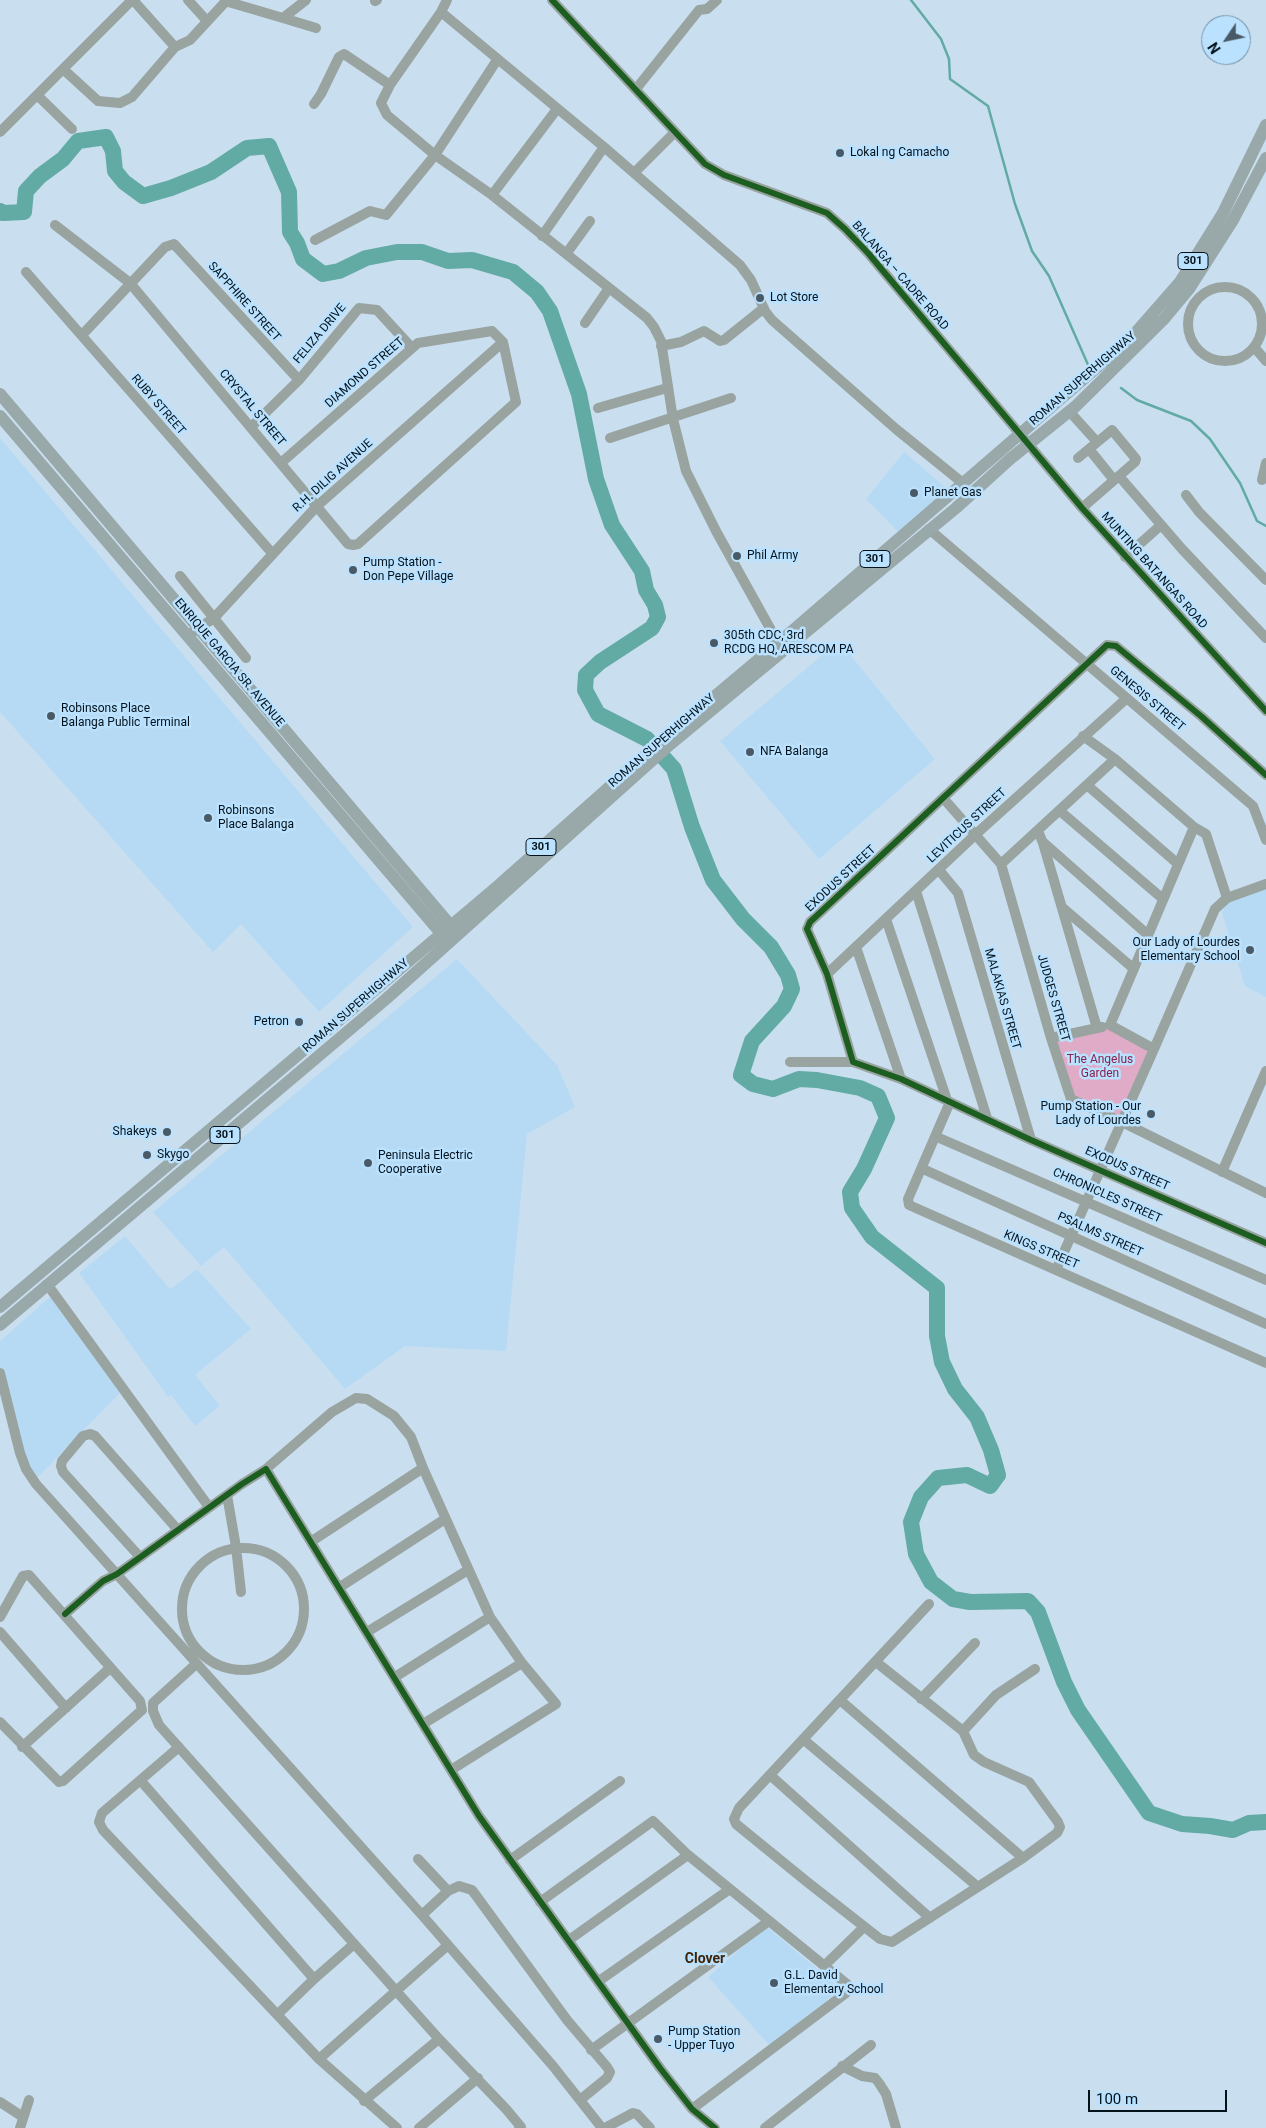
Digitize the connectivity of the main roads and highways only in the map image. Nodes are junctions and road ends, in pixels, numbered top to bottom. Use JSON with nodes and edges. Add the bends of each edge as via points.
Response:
{"nodes":[{"id":1,"x":1266,"y":125,"type":"edge"},
{"id":2,"x":1266,"y":158,"type":"edge"},
{"id":3,"x":0,"y":394,"type":"edge"},
{"id":4,"x":0,"y":416,"type":"edge"},
{"id":5,"x":1024,"y":439,"type":"junction"},
{"id":6,"x":663,"y":745,"type":"junction"},
{"id":7,"x":449,"y":934,"type":"junction"},
{"id":8,"x":0,"y":1308,"type":"edge"},
{"id":9,"x":0,"y":1325,"type":"edge"}],
"edges":[{"from":1,"to":5,"type":"main road","name":"ROMAN SUPERHIGHWAY","number":"301","via":[[1223,214],[1180,282],[1131,338]]},
{"from":2,"to":5,"type":"main road","name":"ROMAN SUPERHIGHWAY","number":"301","via":[[1194,293],[1070,412]]},
{"from":3,"to":7,"type":"main road","name":"ENRIQUE GARCIA SR. AVENUE","via":[[200,628]]},
{"from":4,"to":7,"type":"main road","name":"ENRIQUE GARCIA SR. AVENUE"},
{"from":5,"to":6,"type":"main road","name":"ROMAN SUPERHIGHWAY","number":"301","via":[[964,484]]},
{"from":5,"to":6,"type":"main road","name":"ROMAN SUPERHIGHWAY","number":"301","via":[[929,530]]},
{"from":6,"to":7,"type":"main road","name":"ROMAN SUPERHIGHWAY","number":"301"},
{"from":7,"to":8,"type":"main road","name":"ROMAN SUPERHIGHWAY","number":"301"},
{"from":7,"to":9,"type":"main road","name":"ROMAN SUPERHIGHWAY","number":"301","via":[[386,1000]]}]}
